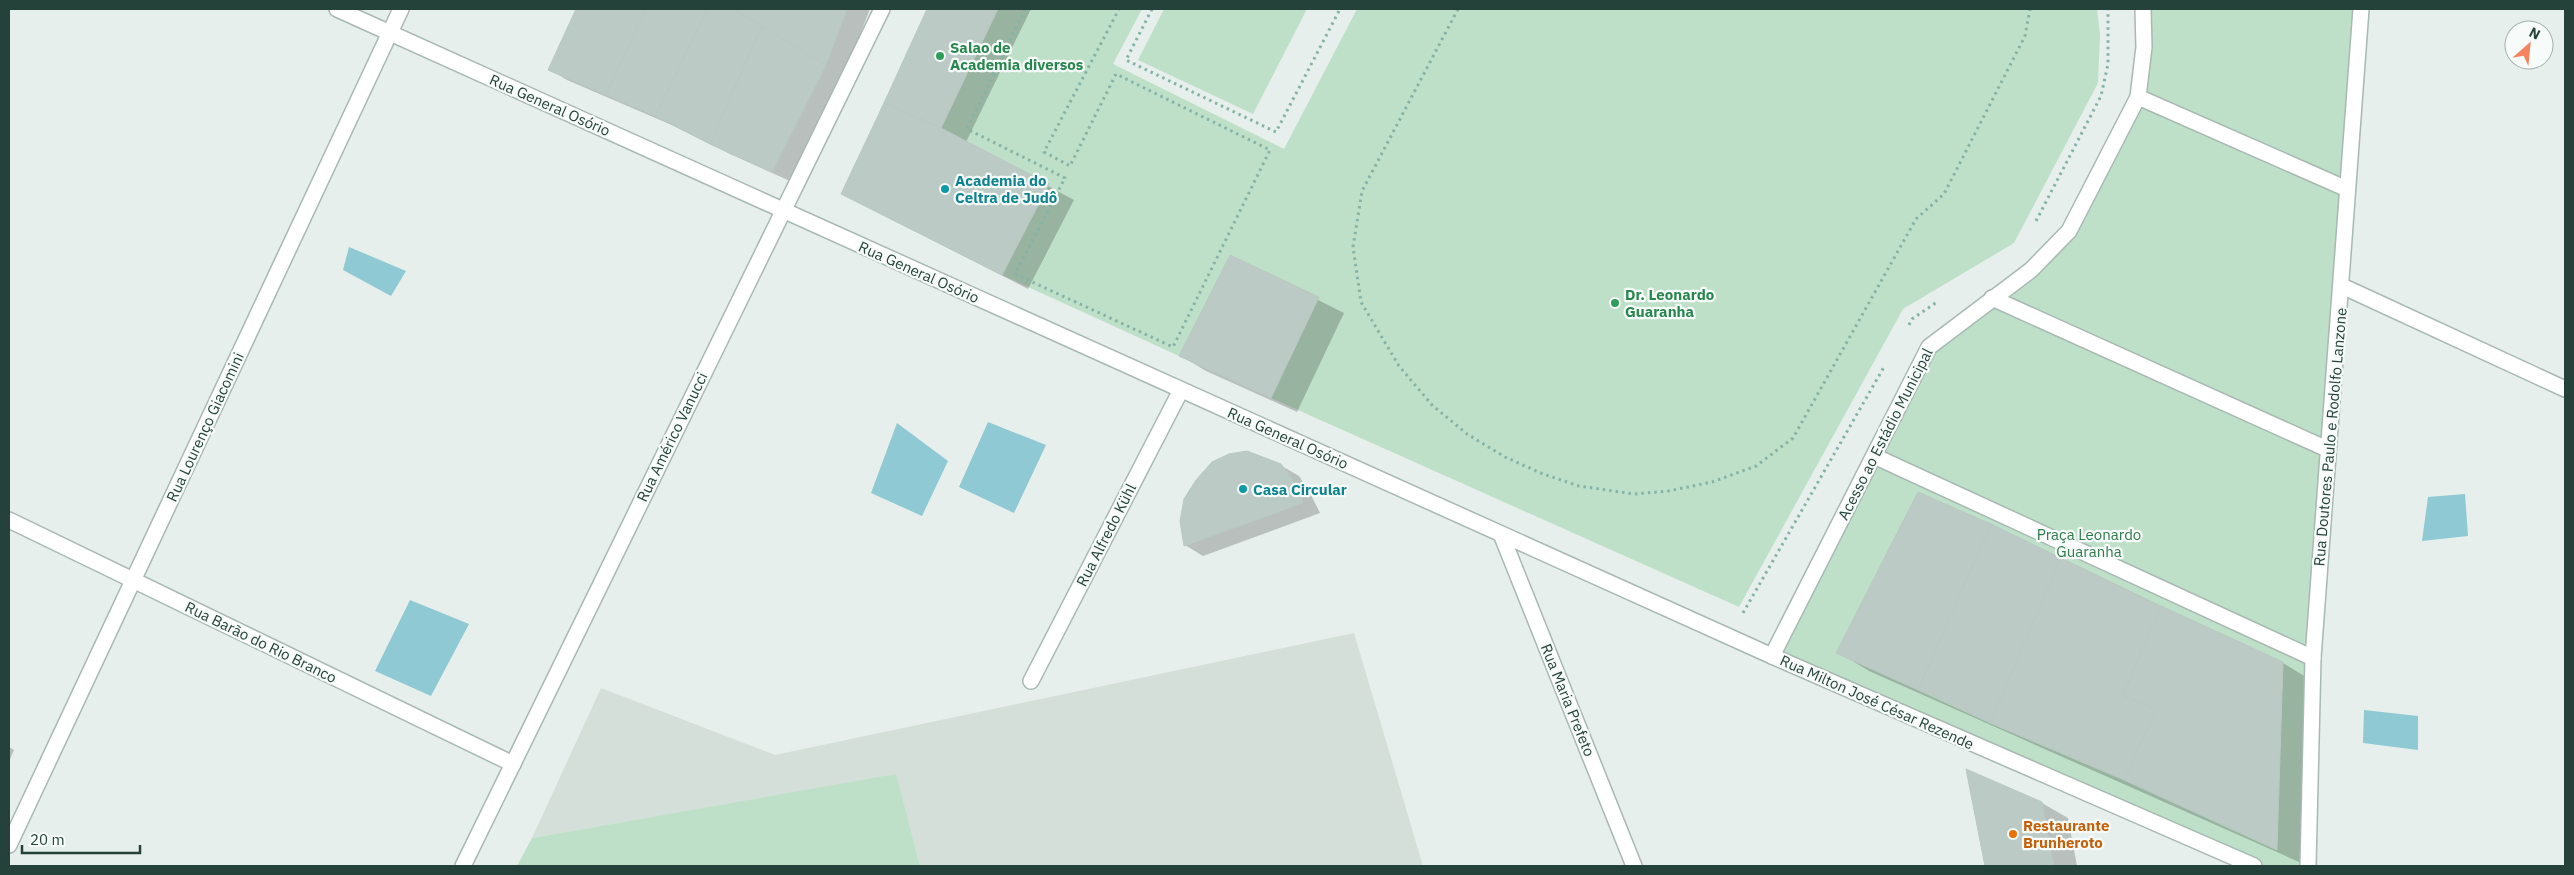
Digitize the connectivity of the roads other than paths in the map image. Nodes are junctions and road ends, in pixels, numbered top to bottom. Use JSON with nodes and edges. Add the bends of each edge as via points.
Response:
{"nodes":[{"id":1,"x":337,"y":9,"type":"edge"},
{"id":2,"x":401,"y":9,"type":"edge"},
{"id":3,"x":882,"y":9,"type":"edge"},
{"id":4,"x":2143,"y":9,"type":"edge"},
{"id":5,"x":2362,"y":9,"type":"edge"},
{"id":6,"x":390,"y":33,"type":"junction"},
{"id":7,"x":2138,"y":97,"type":"junction"},
{"id":8,"x":2347,"y":189,"type":"junction"},
{"id":9,"x":784,"y":211,"type":"junction"},
{"id":10,"x":2342,"y":286,"type":"junction"},
{"id":11,"x":1992,"y":298,"type":"junction"},
{"id":12,"x":2565,"y":389,"type":"edge"},
{"id":13,"x":1181,"y":390,"type":"junction"},
{"id":14,"x":2327,"y":449,"type":"junction"},
{"id":15,"x":1874,"y":456,"type":"junction"},
{"id":16,"x":9,"y":520,"type":"edge"},
{"id":17,"x":1501,"y":534,"type":"junction"},
{"id":18,"x":133,"y":580,"type":"junction"},
{"id":19,"x":1772,"y":656,"type":"junction"},
{"id":20,"x":2313,"y":658,"type":"junction"},
{"id":21,"x":1032,"y":681,"type":"dead end"},
{"id":22,"x":513,"y":764,"type":"junction"},
{"id":23,"x":9,"y":845,"type":"edge"},
{"id":24,"x":463,"y":866,"type":"edge"},
{"id":25,"x":1634,"y":866,"type":"edge"},
{"id":26,"x":2254,"y":866,"type":"edge"},
{"id":27,"x":2308,"y":866,"type":"edge"}],
"edges":[{"from":1,"to":6,"type":"street","name":"Rua General Osório"},
{"from":2,"to":6,"type":"street","name":"Rua Lourenço Giacomini"},
{"from":3,"to":9,"type":"street","name":"Rua Américo Vanucci"},
{"from":4,"to":7,"type":"street","name":"Acesso ao Estádio Municipal","via":[[2144,46]]},
{"from":5,"to":8,"type":"street","name":"Rua Doutores Paulo e Rodolfo Lanzone"},
{"from":6,"to":9,"type":"street","name":"Rua General Osório"},
{"from":6,"to":18,"type":"street","name":"Rua Lourenço Giacomini"},
{"from":7,"to":8,"type":"street"},
{"from":7,"to":11,"type":"street","name":"Acesso ao Estádio Municipal","via":[[2069,231],[2031,270]]},
{"from":8,"to":10,"type":"street","name":"Rua Doutores Paulo e Rodolfo Lanzone"},
{"from":9,"to":13,"type":"street","name":"Rua General Osório"},
{"from":9,"to":22,"type":"street","name":"Rua Américo Vanucci"},
{"from":10,"to":12,"type":"street"},
{"from":10,"to":14,"type":"street","name":"Rua Doutores Paulo e Rodolfo Lanzone"},
{"from":11,"to":14,"type":"street"},
{"from":11,"to":15,"type":"street","name":"Acesso ao Estádio Municipal","via":[[1928,347]]},
{"from":13,"to":17,"type":"street","name":"Rua General Osório"},
{"from":13,"to":21,"type":"street","name":"Rua Alfredo Kühl"},
{"from":14,"to":20,"type":"street","name":"Rua Doutores Paulo e Rodolfo Lanzone"},
{"from":15,"to":19,"type":"street","name":"Acesso ao Estádio Municipal"},
{"from":15,"to":20,"type":"street"},
{"from":16,"to":18,"type":"street","name":"Rua Barão do Rio Branco"},
{"from":17,"to":19,"type":"street","name":"Rua Milton José César Rezende"},
{"from":17,"to":25,"type":"street","name":"Rua Maria Prefeto"},
{"from":18,"to":22,"type":"street","name":"Rua Barão do Rio Branco"},
{"from":18,"to":23,"type":"street","name":"Rua Lourenço Giacomini"},
{"from":19,"to":26,"type":"street","name":"Rua Milton José César Rezende"},
{"from":20,"to":27,"type":"street","name":"Rua Doutores Paulo e Rodolfo Lanzone"},
{"from":22,"to":24,"type":"street","name":"Rua Américo Vanucci"}]}
